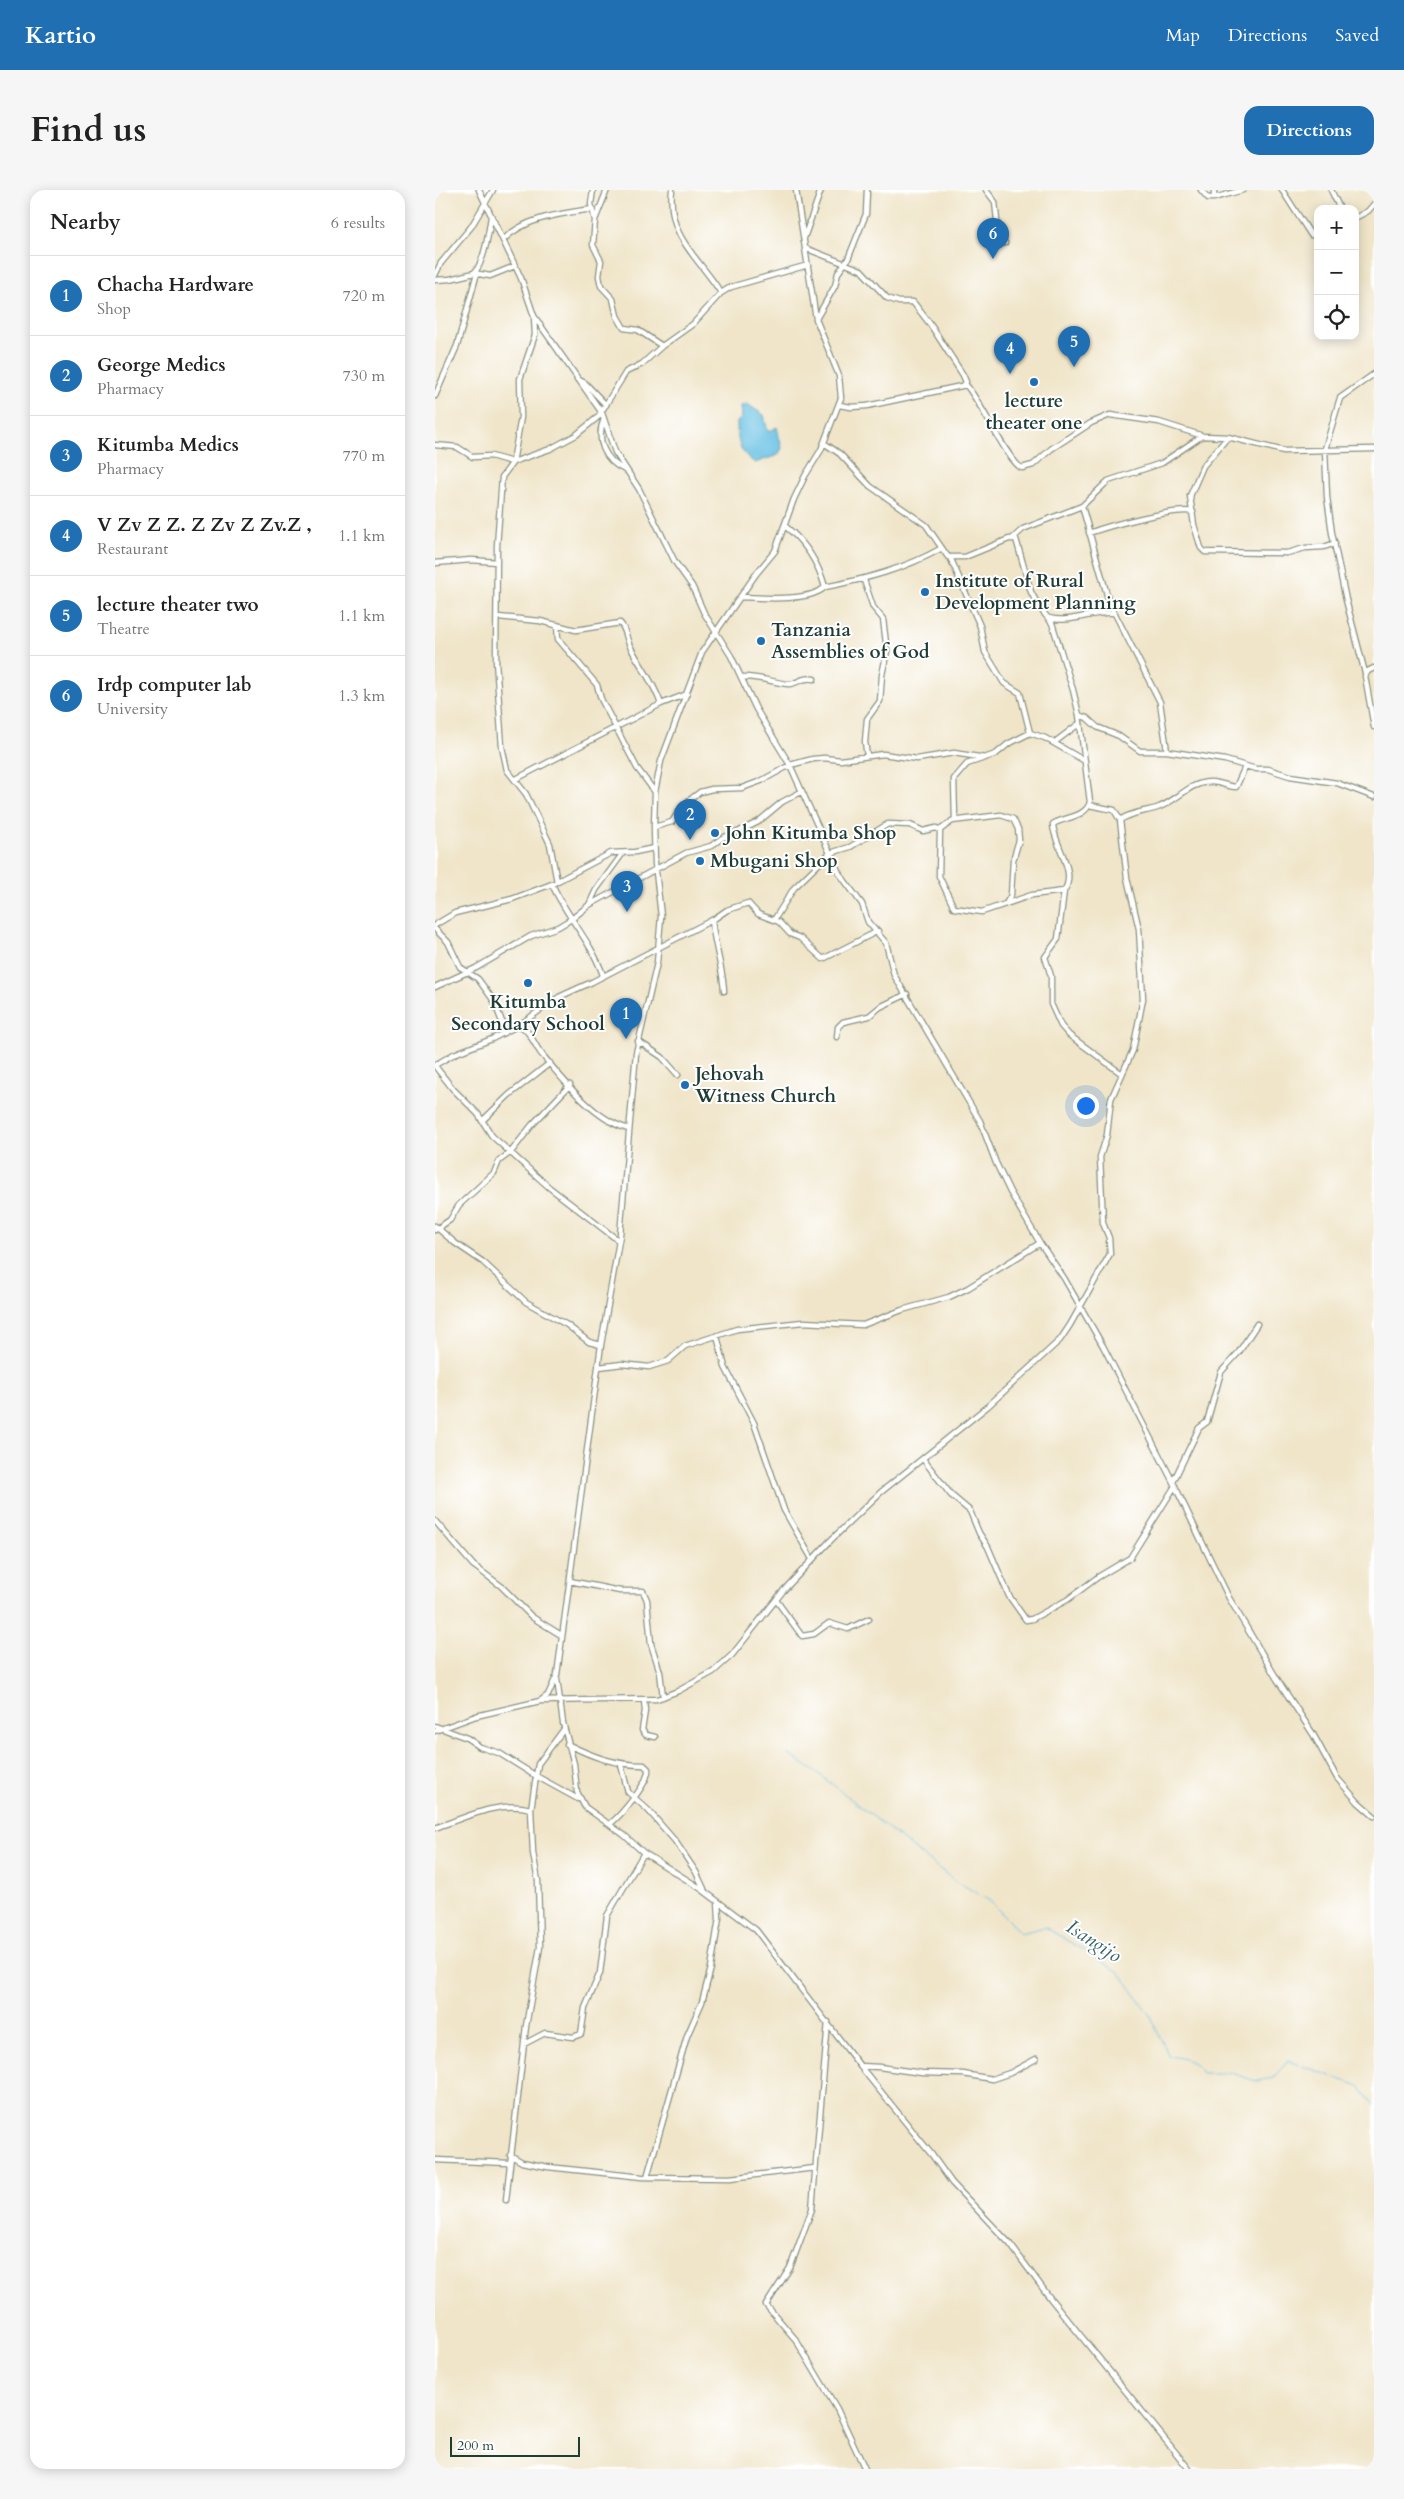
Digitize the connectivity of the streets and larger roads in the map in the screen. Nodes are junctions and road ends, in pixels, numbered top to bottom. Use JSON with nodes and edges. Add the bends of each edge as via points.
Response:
{"nodes":[{"id":1,"x":479,"y":190,"type":"edge"},
{"id":2,"x":493,"y":190,"type":"edge"},
{"id":3,"x":593,"y":190,"type":"edge"},
{"id":4,"x":607,"y":190,"type":"edge"},
{"id":5,"x":672,"y":190,"type":"edge"},
{"id":6,"x":796,"y":190,"type":"edge"},
{"id":7,"x":821,"y":190,"type":"edge"},
{"id":8,"x":867,"y":190,"type":"edge"},
{"id":9,"x":986,"y":190,"type":"edge"},
{"id":10,"x":1201,"y":190,"type":"edge"},
{"id":11,"x":1214,"y":190,"type":"edge"},
{"id":12,"x":1243,"y":190,"type":"edge"},
{"id":13,"x":1282,"y":190,"type":"edge"},
{"id":14,"x":1331,"y":190,"type":"edge"},
{"id":15,"x":1214,"y":198,"type":"junction"},
{"id":16,"x":487,"y":203,"type":"junction"},
{"id":17,"x":1374,"y":204,"type":"edge"},
{"id":18,"x":1338,"y":205,"type":"edge"},
{"id":19,"x":592,"y":209,"type":"junction"},
{"id":20,"x":491,"y":214,"type":"junction"},
{"id":21,"x":1359,"y":216,"type":"edge"},
{"id":22,"x":595,"y":220,"type":"junction"},
{"id":23,"x":1311,"y":235,"type":"dead end"},
{"id":24,"x":803,"y":239,"type":"junction"},
{"id":25,"x":503,"y":240,"type":"junction"},
{"id":26,"x":1005,"y":243,"type":"dead end"},
{"id":27,"x":805,"y":248,"type":"junction"},
{"id":28,"x":845,"y":262,"type":"junction"},
{"id":29,"x":808,"y":265,"type":"junction"},
{"id":30,"x":515,"y":266,"type":"junction"},
{"id":31,"x":475,"y":273,"type":"junction"},
{"id":32,"x":435,"y":275,"type":"edge"},
{"id":33,"x":435,"y":280,"type":"edge"},
{"id":34,"x":721,"y":293,"type":"junction"},
{"id":35,"x":534,"y":316,"type":"junction"},
{"id":36,"x":816,"y":319,"type":"junction"},
{"id":37,"x":662,"y":346,"type":"junction"},
{"id":38,"x":1374,"y":374,"type":"edge"},
{"id":39,"x":577,"y":379,"type":"junction"},
{"id":40,"x":964,"y":385,"type":"junction"},
{"id":41,"x":435,"y":396,"type":"edge"},
{"id":42,"x":606,"y":405,"type":"junction"},
{"id":43,"x":839,"y":405,"type":"junction"},
{"id":44,"x":602,"y":413,"type":"junction"},
{"id":45,"x":605,"y":418,"type":"junction"},
{"id":46,"x":1203,"y":436,"type":"junction"},
{"id":47,"x":1228,"y":438,"type":"junction"},
{"id":48,"x":824,"y":443,"type":"junction"},
{"id":49,"x":435,"y":444,"type":"edge"},
{"id":50,"x":1374,"y":449,"type":"edge"},
{"id":51,"x":1325,"y":450,"type":"junction"},
{"id":52,"x":512,"y":462,"type":"junction"},
{"id":53,"x":626,"y":471,"type":"junction"},
{"id":54,"x":1082,"y":506,"type":"junction"},
{"id":55,"x":1193,"y":512,"type":"junction"},
{"id":56,"x":785,"y":526,"type":"junction"},
{"id":57,"x":1089,"y":534,"type":"junction"},
{"id":58,"x":1013,"y":538,"type":"junction"},
{"id":59,"x":1335,"y":543,"type":"junction"},
{"id":60,"x":942,"y":548,"type":"junction"},
{"id":61,"x":950,"y":558,"type":"junction"},
{"id":62,"x":497,"y":562,"type":"junction"},
{"id":63,"x":435,"y":563,"type":"edge"},
{"id":64,"x":864,"y":580,"type":"junction"},
{"id":65,"x":825,"y":587,"type":"junction"},
{"id":66,"x":741,"y":597,"type":"junction"},
{"id":67,"x":1114,"y":613,"type":"junction"},
{"id":68,"x":498,"y":617,"type":"junction"},
{"id":69,"x":1049,"y":618,"type":"junction"},
{"id":70,"x":557,"y":625,"type":"junction"},
{"id":71,"x":716,"y":631,"type":"junction"},
{"id":72,"x":1374,"y":668,"type":"edge"},
{"id":73,"x":1365,"y":673,"type":"junction"},
{"id":74,"x":741,"y":677,"type":"junction"},
{"id":75,"x":814,"y":678,"type":"dead end"},
{"id":76,"x":687,"y":694,"type":"junction"},
{"id":77,"x":661,"y":704,"type":"junction"},
{"id":78,"x":1079,"y":715,"type":"junction"},
{"id":79,"x":1080,"y":723,"type":"junction"},
{"id":80,"x":615,"y":727,"type":"junction"},
{"id":81,"x":1374,"y":727,"type":"edge"},
{"id":82,"x":1030,"y":733,"type":"junction"},
{"id":83,"x":1055,"y":742,"type":"junction"},
{"id":84,"x":1167,"y":751,"type":"junction"},
{"id":85,"x":867,"y":756,"type":"junction"},
{"id":86,"x":985,"y":758,"type":"junction"},
{"id":87,"x":1085,"y":761,"type":"junction"},
{"id":88,"x":790,"y":766,"type":"junction"},
{"id":89,"x":1245,"y":766,"type":"junction"},
{"id":90,"x":516,"y":780,"type":"junction"},
{"id":91,"x":655,"y":792,"type":"junction"},
{"id":92,"x":801,"y":792,"type":"junction"},
{"id":93,"x":1374,"y":797,"type":"edge"},
{"id":94,"x":1089,"y":805,"type":"junction"},
{"id":95,"x":1120,"y":820,"type":"junction"},
{"id":96,"x":953,"y":821,"type":"junction"},
{"id":97,"x":654,"y":827,"type":"junction"},
{"id":98,"x":940,"y":830,"type":"junction"},
{"id":99,"x":654,"y":848,"type":"junction"},
{"id":100,"x":623,"y":853,"type":"junction"},
{"id":101,"x":829,"y":853,"type":"junction"},
{"id":102,"x":656,"y":870,"type":"junction"},
{"id":103,"x":554,"y":883,"type":"junction"},
{"id":104,"x":1064,"y":891,"type":"junction"},
{"id":105,"x":1007,"y":902,"type":"junction"},
{"id":106,"x":589,"y":905,"type":"junction"},
{"id":107,"x":573,"y":918,"type":"junction"},
{"id":108,"x":712,"y":920,"type":"junction"},
{"id":109,"x":774,"y":920,"type":"junction"},
{"id":110,"x":435,"y":925,"type":"edge"},
{"id":111,"x":435,"y":929,"type":"edge"},
{"id":112,"x":878,"y":931,"type":"junction"},
{"id":113,"x":658,"y":947,"type":"junction"},
{"id":114,"x":467,"y":971,"type":"junction"},
{"id":115,"x":605,"y":974,"type":"junction"},
{"id":116,"x":435,"y":987,"type":"edge"},
{"id":117,"x":724,"y":991,"type":"dead end"},
{"id":118,"x":907,"y":994,"type":"junction"},
{"id":119,"x":519,"y":1025,"type":"junction"},
{"id":120,"x":510,"y":1030,"type":"junction"},
{"id":121,"x":837,"y":1038,"type":"dead end"},
{"id":122,"x":638,"y":1041,"type":"junction"},
{"id":123,"x":550,"y":1063,"type":"junction"},
{"id":124,"x":435,"y":1066,"type":"edge"},
{"id":125,"x":1122,"y":1074,"type":"junction"},
{"id":126,"x":679,"y":1075,"type":"dead end"},
{"id":127,"x":570,"y":1085,"type":"junction"},
{"id":128,"x":482,"y":1121,"type":"junction"},
{"id":129,"x":629,"y":1129,"type":"junction"},
{"id":130,"x":511,"y":1152,"type":"junction"},
{"id":131,"x":436,"y":1228,"type":"edge"},
{"id":132,"x":619,"y":1241,"type":"junction"},
{"id":133,"x":1040,"y":1243,"type":"junction"},
{"id":134,"x":1081,"y":1306,"type":"junction"},
{"id":135,"x":1257,"y":1324,"type":"dead end"},
{"id":136,"x":717,"y":1336,"type":"junction"},
{"id":137,"x":601,"y":1345,"type":"junction"},
{"id":138,"x":599,"y":1367,"type":"junction"},
{"id":139,"x":923,"y":1459,"type":"junction"},
{"id":140,"x":1174,"y":1484,"type":"junction"},
{"id":141,"x":435,"y":1521,"type":"edge"},
{"id":142,"x":812,"y":1559,"type":"junction"},
{"id":143,"x":570,"y":1581,"type":"junction"},
{"id":144,"x":776,"y":1600,"type":"junction"},
{"id":145,"x":869,"y":1619,"type":"dead end"},
{"id":146,"x":561,"y":1635,"type":"junction"},
{"id":147,"x":557,"y":1676,"type":"junction"},
{"id":148,"x":663,"y":1697,"type":"junction"},
{"id":149,"x":645,"y":1700,"type":"junction"},
{"id":150,"x":540,"y":1701,"type":"junction"},
{"id":151,"x":559,"y":1701,"type":"junction"},
{"id":152,"x":435,"y":1726,"type":"edge"},
{"id":153,"x":443,"y":1729,"type":"junction"},
{"id":154,"x":564,"y":1729,"type":"junction"},
{"id":155,"x":435,"y":1732,"type":"edge"},
{"id":156,"x":655,"y":1737,"type":"dead end"},
{"id":157,"x":567,"y":1744,"type":"junction"},
{"id":158,"x":621,"y":1764,"type":"junction"},
{"id":159,"x":536,"y":1776,"type":"junction"},
{"id":160,"x":576,"y":1784,"type":"junction"},
{"id":161,"x":563,"y":1791,"type":"junction"},
{"id":162,"x":632,"y":1798,"type":"junction"},
{"id":163,"x":578,"y":1799,"type":"junction"},
{"id":164,"x":531,"y":1809,"type":"junction"},
{"id":165,"x":1374,"y":1816,"type":"edge"},
{"id":166,"x":610,"y":1824,"type":"junction"},
{"id":167,"x":435,"y":1828,"type":"edge"},
{"id":168,"x":644,"y":1853,"type":"junction"},
{"id":169,"x":704,"y":1891,"type":"junction"},
{"id":170,"x":718,"y":1902,"type":"junction"},
{"id":171,"x":827,"y":2022,"type":"junction"},
{"id":172,"x":523,"y":2044,"type":"junction"},
{"id":173,"x":1036,"y":2059,"type":"dead end"},
{"id":174,"x":860,"y":2066,"type":"junction"},
{"id":175,"x":510,"y":2155,"type":"junction"},
{"id":176,"x":435,"y":2160,"type":"edge"},
{"id":177,"x":509,"y":2163,"type":"junction"},
{"id":178,"x":815,"y":2168,"type":"junction"},
{"id":179,"x":647,"y":2178,"type":"junction"},
{"id":180,"x":506,"y":2200,"type":"dead end"},
{"id":181,"x":865,"y":2469,"type":"edge"},
{"id":182,"x":1189,"y":2469,"type":"edge"}],
"edges":[{"from":1,"to":16,"type":"street"},
{"from":2,"to":16,"type":"street"},
{"from":3,"to":19,"type":"street"},
{"from":4,"to":22,"type":"street"},
{"from":5,"to":34,"type":"street","via":[[671,213],[681,241]]},
{"from":6,"to":24,"type":"street"},
{"from":7,"to":24,"type":"street"},
{"from":8,"to":28,"type":"street","via":[[867,214]]},
{"from":9,"to":26,"type":"street","via":[[995,202],[999,229]]},
{"from":10,"to":15,"type":"street","via":[[1208,198]]},
{"from":11,"to":15,"type":"street"},
{"from":12,"to":15,"type":"street"},
{"from":13,"to":23,"type":"street"},
{"from":14,"to":18,"type":"street"},
{"from":16,"to":20,"type":"street"},
{"from":16,"to":32,"type":"street"},
{"from":17,"to":21,"type":"street"},
{"from":19,"to":22,"type":"street"},
{"from":19,"to":25,"type":"street","via":[[536,220],[516,229]]},
{"from":20,"to":25,"type":"street"},
{"from":20,"to":31,"type":"street","via":[[487,241]]},
{"from":22,"to":37,"type":"street","via":[[593,245],[601,261],[599,276],[603,292],[613,299],[624,328],[638,330]]},
{"from":24,"to":27,"type":"street"},
{"from":25,"to":30,"type":"street"},
{"from":27,"to":28,"type":"street"},
{"from":27,"to":29,"type":"street"},
{"from":28,"to":36,"type":"street"},
{"from":28,"to":40,"type":"street","via":[[866,274],[887,298],[899,302],[910,300],[917,306],[963,375]]},
{"from":29,"to":34,"type":"street","via":[[731,287]]},
{"from":29,"to":36,"type":"street"},
{"from":30,"to":31,"type":"street","via":[[490,276]]},
{"from":30,"to":35,"type":"street"},
{"from":31,"to":33,"type":"street"},
{"from":31,"to":41,"type":"street","via":[[457,346]]},
{"from":34,"to":37,"type":"street","via":[[693,324]]},
{"from":35,"to":39,"type":"street"},
{"from":35,"to":52,"type":"street","via":[[535,335],[520,379],[521,417]]},
{"from":36,"to":43,"type":"street","via":[[839,376]]},
{"from":37,"to":42,"type":"street","via":[[642,364],[626,372]]},
{"from":38,"to":51,"type":"street","via":[[1340,398]]},
{"from":39,"to":42,"type":"street","via":[[585,382]]},
{"from":39,"to":44,"type":"street"},
{"from":40,"to":43,"type":"street","via":[[867,406],[851,408]]},
{"from":40,"to":46,"type":"street","via":[[1014,463],[1022,468],[1033,465],[1051,449],[1110,414],[1159,422]]},
{"from":42,"to":44,"type":"street"},
{"from":43,"to":48,"type":"street"},
{"from":44,"to":45,"type":"street"},
{"from":44,"to":52,"type":"street","via":[[576,435],[550,449]]},
{"from":45,"to":53,"type":"street","via":[[611,443]]},
{"from":45,"to":53,"type":"street","via":[[601,430],[605,452],[613,464]]},
{"from":46,"to":47,"type":"street"},
{"from":46,"to":54,"type":"street","via":[[1162,463],[1108,482]]},
{"from":47,"to":51,"type":"street","via":[[1284,451]]},
{"from":47,"to":55,"type":"street","via":[[1219,445],[1199,474],[1190,496]]},
{"from":48,"to":56,"type":"street","via":[[805,476]]},
{"from":48,"to":60,"type":"street","via":[[840,454],[870,486],[926,525]]},
{"from":49,"to":52,"type":"street","via":[[457,447],[473,457],[491,456]]},
{"from":50,"to":51,"type":"street"},
{"from":51,"to":59,"type":"street","via":[[1327,497]]},
{"from":52,"to":62,"type":"street","via":[[500,484]]},
{"from":53,"to":71,"type":"street","via":[[639,489],[675,562]]},
{"from":54,"to":57,"type":"street"},
{"from":54,"to":58,"type":"street","via":[[1023,529]]},
{"from":55,"to":57,"type":"street","via":[[1181,511],[1117,523]]},
{"from":55,"to":59,"type":"street","via":[[1198,540],[1205,552],[1287,553]]},
{"from":56,"to":65,"type":"street","via":[[804,543]]},
{"from":56,"to":66,"type":"street","via":[[775,551]]},
{"from":57,"to":67,"type":"street"},
{"from":58,"to":61,"type":"street","via":[[965,558]]},
{"from":58,"to":69,"type":"street","via":[[1017,541],[1031,592]]},
{"from":59,"to":73,"type":"street"},
{"from":60,"to":61,"type":"street"},
{"from":60,"to":64,"type":"street","via":[[914,563]]},
{"from":61,"to":82,"type":"street","via":[[980,626],[985,652],[1004,684],[1020,694]]},
{"from":62,"to":63,"type":"street"},
{"from":62,"to":68,"type":"street"},
{"from":64,"to":65,"type":"street"},
{"from":64,"to":85,"type":"street","via":[[873,607],[883,619],[887,651],[880,701],[867,719]]},
{"from":65,"to":66,"type":"street","via":[[819,593],[806,595]]},
{"from":66,"to":71,"type":"street"},
{"from":67,"to":69,"type":"street","via":[[1097,612],[1059,620]]},
{"from":67,"to":84,"type":"street","via":[[1160,702]]},
{"from":68,"to":70,"type":"street"},
{"from":68,"to":90,"type":"street","via":[[496,680],[501,740],[506,767]]},
{"from":69,"to":78,"type":"street"},
{"from":70,"to":77,"type":"street","via":[[580,630],[620,623]]},
{"from":70,"to":80,"type":"street","via":[[558,639],[594,680]]},
{"from":71,"to":74,"type":"street"},
{"from":71,"to":76,"type":"street","via":[[702,652]]},
{"from":72,"to":73,"type":"street"},
{"from":73,"to":81,"type":"street"},
{"from":74,"to":75,"type":"street","via":[[763,677],[789,684],[804,677]]},
{"from":74,"to":88,"type":"street"},
{"from":76,"to":77,"type":"street"},
{"from":76,"to":91,"type":"street","via":[[661,761]]},
{"from":77,"to":80,"type":"street"},
{"from":78,"to":79,"type":"street"},
{"from":78,"to":84,"type":"street","via":[[1140,751]]},
{"from":79,"to":83,"type":"street"},
{"from":79,"to":87,"type":"street"},
{"from":80,"to":90,"type":"street"},
{"from":80,"to":91,"type":"street","via":[[642,776]]},
{"from":82,"to":83,"type":"street"},
{"from":82,"to":86,"type":"street"},
{"from":83,"to":87,"type":"street"},
{"from":84,"to":89,"type":"street"},
{"from":85,"to":86,"type":"street","via":[[883,754],[917,759],[954,752]]},
{"from":85,"to":88,"type":"street","via":[[835,761],[824,758]]},
{"from":86,"to":96,"type":"street","via":[[967,764],[954,780],[956,812]]},
{"from":87,"to":94,"type":"street"},
{"from":88,"to":92,"type":"street"},
{"from":88,"to":97,"type":"street","via":[[742,788],[712,789],[696,794],[683,805],[672,822]]},
{"from":89,"to":93,"type":"street","via":[[1337,783]]},
{"from":89,"to":95,"type":"street","via":[[1236,787],[1214,782],[1201,784],[1184,790],[1158,808],[1134,812]]},
{"from":90,"to":103,"type":"street","via":[[533,806],[550,844]]},
{"from":91,"to":97,"type":"street"},
{"from":92,"to":101,"type":"street"},
{"from":92,"to":102,"type":"street","via":[[745,828],[711,846],[686,853]]},
{"from":94,"to":95,"type":"street","via":[[1114,810]]},
{"from":94,"to":104,"type":"street","via":[[1071,818],[1053,824],[1066,867],[1068,880]]},
{"from":95,"to":125,"type":"street","via":[[1127,878],[1141,945],[1143,999],[1133,1050]]},
{"from":96,"to":98,"type":"street"},
{"from":96,"to":105,"type":"street","via":[[1001,815],[1013,819],[1019,840],[1013,860],[1011,895]]},
{"from":97,"to":99,"type":"street"},
{"from":98,"to":101,"type":"street","via":[[923,831],[910,825],[888,824],[851,847]]},
{"from":98,"to":105,"type":"street","via":[[939,876],[951,906],[982,912]]},
{"from":99,"to":100,"type":"street"},
{"from":99,"to":102,"type":"street"},
{"from":100,"to":103,"type":"street","via":[[611,853]]},
{"from":100,"to":106,"type":"street"},
{"from":101,"to":109,"type":"street","via":[[794,888]]},
{"from":101,"to":112,"type":"street","via":[[862,904],[868,922]]},
{"from":102,"to":106,"type":"street"},
{"from":102,"to":113,"type":"street","via":[[661,916]]},
{"from":103,"to":107,"type":"street","via":[[560,903]]},
{"from":103,"to":110,"type":"street","via":[[512,899],[455,913]]},
{"from":104,"to":105,"type":"street","via":[[1032,894]]},
{"from":104,"to":125,"type":"street","via":[[1058,940],[1045,957],[1051,976],[1051,1004],[1065,1031]]},
{"from":106,"to":107,"type":"street"},
{"from":107,"to":114,"type":"street","via":[[531,936]]},
{"from":107,"to":115,"type":"street"},
{"from":108,"to":109,"type":"street","via":[[746,903],[758,914]]},
{"from":108,"to":113,"type":"street"},
{"from":108,"to":117,"type":"street"},
{"from":109,"to":112,"type":"street","via":[[823,959]]},
{"from":111,"to":114,"type":"street","via":[[448,942],[458,964]]},
{"from":112,"to":118,"type":"street","via":[[889,948],[894,974]]},
{"from":113,"to":115,"type":"street"},
{"from":113,"to":122,"type":"street","via":[[656,971]]},
{"from":114,"to":116,"type":"street"},
{"from":114,"to":120,"type":"street","via":[[478,979]]},
{"from":115,"to":119,"type":"street","via":[[555,999]]},
{"from":118,"to":121,"type":"street","via":[[880,1006],[869,1016],[843,1022],[837,1027]]},
{"from":118,"to":133,"type":"street","via":[[927,1034],[981,1121],[996,1164]]},
{"from":119,"to":120,"type":"street"},
{"from":119,"to":123,"type":"street"},
{"from":120,"to":124,"type":"street"},
{"from":122,"to":126,"type":"street","via":[[662,1057]]},
{"from":122,"to":129,"type":"street"},
{"from":123,"to":127,"type":"street"},
{"from":123,"to":128,"type":"street"},
{"from":124,"to":128,"type":"street"},
{"from":125,"to":134,"type":"street","via":[[1111,1099],[1100,1163],[1103,1223],[1109,1238],[1109,1254]]},
{"from":127,"to":129,"type":"street","via":[[605,1120]]},
{"from":127,"to":130,"type":"street"},
{"from":128,"to":130,"type":"street","via":[[492,1136]]},
{"from":129,"to":132,"type":"street"},
{"from":130,"to":131,"type":"street","via":[[497,1163],[494,1173],[459,1205],[450,1220]]},
{"from":130,"to":132,"type":"street"},
{"from":131,"to":137,"type":"street","via":[[483,1262],[526,1302],[567,1325],[589,1342]]},
{"from":132,"to":137,"type":"street"},
{"from":133,"to":134,"type":"street"},
{"from":133,"to":136,"type":"street","via":[[968,1288],[870,1324],[849,1326],[796,1322]]},
{"from":134,"to":139,"type":"street","via":[[1060,1340],[988,1406]]},
{"from":134,"to":140,"type":"street"},
{"from":135,"to":140,"type":"street","via":[[1221,1372],[1207,1422],[1199,1428]]},
{"from":136,"to":138,"type":"street","via":[[685,1346],[668,1361],[649,1367],[622,1364]]},
{"from":136,"to":142,"type":"street","via":[[728,1373],[754,1423],[783,1510]]},
{"from":137,"to":138,"type":"street"},
{"from":138,"to":143,"type":"street"},
{"from":139,"to":140,"type":"street","via":[[951,1495],[971,1511],[1009,1596],[1026,1620],[1067,1600],[1130,1558]]},
{"from":139,"to":142,"type":"street","via":[[881,1492]]},
{"from":140,"to":165,"type":"street","via":[[1229,1598],[1277,1679],[1337,1778]]},
{"from":141,"to":146,"type":"street","via":[[473,1565],[501,1586],[532,1617]]},
{"from":142,"to":144,"type":"street"},
{"from":143,"to":146,"type":"street"},
{"from":143,"to":148,"type":"street","via":[[643,1591]]},
{"from":144,"to":145,"type":"street","via":[[803,1636],[814,1634],[829,1622],[848,1629]]},
{"from":144,"to":148,"type":"street","via":[[719,1668]]},
{"from":146,"to":147,"type":"street"},
{"from":147,"to":150,"type":"street","via":[[548,1694]]},
{"from":147,"to":151,"type":"street"},
{"from":148,"to":149,"type":"street"},
{"from":149,"to":151,"type":"street","via":[[584,1698]]},
{"from":149,"to":156,"type":"street","via":[[642,1730],[646,1735]]},
{"from":150,"to":151,"type":"street"},
{"from":150,"to":153,"type":"street","via":[[475,1716]]},
{"from":151,"to":154,"type":"street"},
{"from":152,"to":153,"type":"street"},
{"from":153,"to":155,"type":"street"},
{"from":153,"to":159,"type":"street","via":[[499,1753]]},
{"from":154,"to":157,"type":"street"},
{"from":154,"to":159,"type":"street","via":[[540,1762]]},
{"from":157,"to":158,"type":"street"},
{"from":157,"to":160,"type":"street"},
{"from":158,"to":162,"type":"street","via":[[623,1779]]},
{"from":158,"to":162,"type":"street","via":[[644,1765],[648,1769],[647,1780]]},
{"from":159,"to":161,"type":"street"},
{"from":159,"to":164,"type":"street"},
{"from":160,"to":161,"type":"street"},
{"from":160,"to":163,"type":"street"},
{"from":161,"to":163,"type":"street"},
{"from":162,"to":166,"type":"street"},
{"from":162,"to":169,"type":"street","via":[[648,1810],[675,1841]]},
{"from":163,"to":166,"type":"street"},
{"from":164,"to":167,"type":"street","via":[[514,1806],[489,1810]]},
{"from":164,"to":172,"type":"street","via":[[540,1947]]},
{"from":166,"to":168,"type":"street"},
{"from":168,"to":169,"type":"street"},
{"from":168,"to":172,"type":"street","via":[[607,1916],[599,1973],[585,2008],[581,2034],[573,2037],[545,2032]]},
{"from":169,"to":170,"type":"street"},
{"from":170,"to":171,"type":"street","via":[[756,1930]]},
{"from":170,"to":179,"type":"street","via":[[719,1918],[711,1968],[702,2002],[687,2036]]},
{"from":171,"to":174,"type":"street"},
{"from":171,"to":178,"type":"street"},
{"from":172,"to":175,"type":"street"},
{"from":173,"to":174,"type":"street","via":[[992,2079]]},
{"from":174,"to":182,"type":"street","via":[[957,2190],[1010,2244]]},
{"from":175,"to":177,"type":"street"},
{"from":175,"to":179,"type":"street","via":[[522,2162],[548,2167]]},
{"from":176,"to":177,"type":"street"},
{"from":177,"to":180,"type":"street"},
{"from":178,"to":179,"type":"street","via":[[731,2178]]},
{"from":178,"to":181,"type":"street","via":[[815,2192],[808,2222],[790,2268],[766,2305],[796,2340],[837,2409]]}]}
